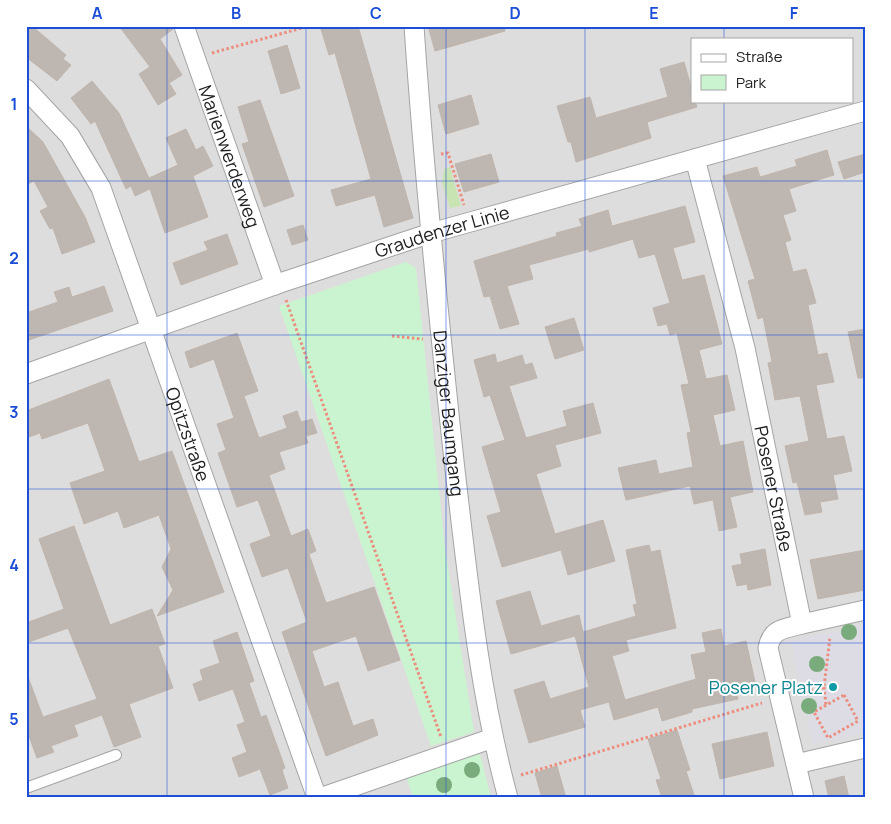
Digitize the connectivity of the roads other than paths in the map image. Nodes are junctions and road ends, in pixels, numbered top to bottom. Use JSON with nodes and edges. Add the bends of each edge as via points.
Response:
{"nodes":[{"id":1,"x":184,"y":26,"type":"edge"},
{"id":2,"x":414,"y":26,"type":"edge"},
{"id":3,"x":26,"y":89,"type":"edge"},
{"id":4,"x":865,"y":111,"type":"edge"},
{"id":5,"x":695,"y":159,"type":"junction"},
{"id":6,"x":431,"y":233,"type":"junction"},
{"id":7,"x":278,"y":284,"type":"junction"},
{"id":8,"x":151,"y":329,"type":"junction"},
{"id":9,"x":26,"y":374,"type":"edge"},
{"id":10,"x":865,"y":610,"type":"edge"},
{"id":11,"x":802,"y":624,"type":"junction"},
{"id":12,"x":493,"y":738,"type":"junction"},
{"id":13,"x":865,"y":748,"type":"edge"},
{"id":14,"x":116,"y":755,"type":"dead end"},
{"id":15,"x":796,"y":764,"type":"junction"},
{"id":16,"x":26,"y":788,"type":"edge"},
{"id":17,"x":506,"y":789,"type":"edge"},
{"id":18,"x":319,"y":798,"type":"edge"},
{"id":19,"x":804,"y":798,"type":"edge"}],
"edges":[{"from":1,"to":7,"type":"street","name":"Marienwerderweg"},
{"from":2,"to":6,"type":"street","name":"Danziger Baumgang"},
{"from":3,"to":8,"type":"street","name":"Opitzstraße","via":[[70,136],[101,188]]},
{"from":4,"to":5,"type":"street","name":"Graudenzer Linie"},
{"from":5,"to":6,"type":"street","name":"Graudenzer Linie"},
{"from":5,"to":11,"type":"street","name":"Posener Straße","via":[[745,348]]},
{"from":6,"to":7,"type":"street","name":"Graudenzer Linie"},
{"from":6,"to":12,"type":"street","name":"Danziger Baumgang","via":[[472,613]]},
{"from":7,"to":8,"type":"street","name":"Graudenzer Linie"},
{"from":8,"to":9,"type":"street","name":"Graudenzer Linie"},
{"from":8,"to":18,"type":"street","name":"Opitzstraße"},
{"from":10,"to":11,"type":"street"},
{"from":11,"to":15,"type":"street","via":[[779,630],[770,637],[768,648]]},
{"from":12,"to":17,"type":"street","name":"Danziger Baumgang"},
{"from":12,"to":18,"type":"street"},
{"from":13,"to":15,"type":"street"},
{"from":14,"to":16,"type":"lane"},
{"from":15,"to":19,"type":"street"}]}
